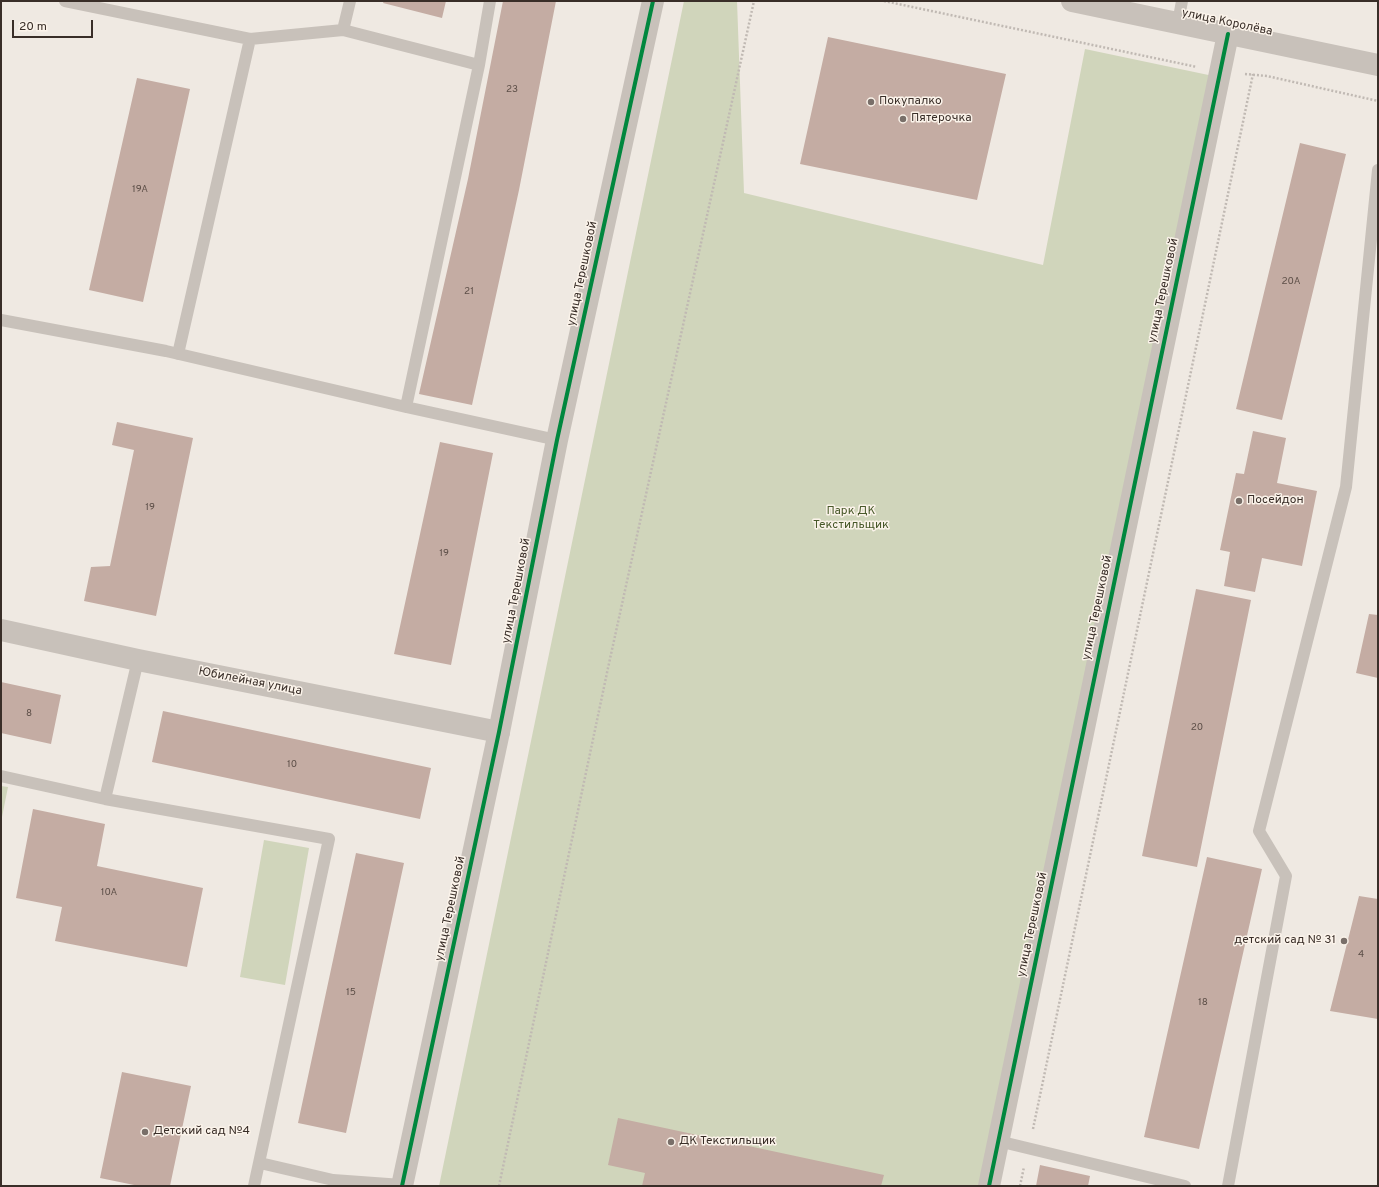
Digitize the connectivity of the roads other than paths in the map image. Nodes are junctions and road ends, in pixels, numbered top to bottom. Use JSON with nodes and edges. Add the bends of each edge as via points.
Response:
{"nodes":[{"id":1,"x":65,"y":1,"type":"edge"},
{"id":2,"x":350,"y":1,"type":"edge"},
{"id":3,"x":490,"y":1,"type":"edge"},
{"id":4,"x":653,"y":1,"type":"edge"},
{"id":5,"x":1072,"y":1,"type":"edge"},
{"id":6,"x":1182,"y":1,"type":"edge"},
{"id":7,"x":1178,"y":23,"type":"junction"},
{"id":8,"x":343,"y":30,"type":"junction"},
{"id":9,"x":1228,"y":34,"type":"junction"},
{"id":10,"x":250,"y":39,"type":"junction"},
{"id":11,"x":479,"y":65,"type":"junction"},
{"id":12,"x":1378,"y":65,"type":"edge"},
{"id":13,"x":1378,"y":170,"type":"edge"},
{"id":14,"x":1,"y":320,"type":"edge"},
{"id":15,"x":178,"y":354,"type":"junction"},
{"id":16,"x":406,"y":407,"type":"junction"},
{"id":17,"x":558,"y":440,"type":"junction"},
{"id":18,"x":1,"y":630,"type":"edge"},
{"id":19,"x":138,"y":660,"type":"junction"},
{"id":20,"x":499,"y":732,"type":"junction"},
{"id":21,"x":1,"y":776,"type":"edge"},
{"id":22,"x":105,"y":799,"type":"junction"},
{"id":23,"x":998,"y":1141,"type":"junction"},
{"id":24,"x":260,"y":1163,"type":"junction"},
{"id":25,"x":1162,"y":1183,"type":"edge"},
{"id":26,"x":254,"y":1186,"type":"edge"},
{"id":27,"x":402,"y":1186,"type":"edge"},
{"id":28,"x":988,"y":1186,"type":"edge"},
{"id":29,"x":1184,"y":1186,"type":"edge"},
{"id":30,"x":1228,"y":1186,"type":"edge"}],
"edges":[{"from":1,"to":10,"type":"lane"},
{"from":2,"to":8,"type":"lane"},
{"from":3,"to":11,"type":"lane"},
{"from":4,"to":17,"type":"street","name":"улица Терешковой"},
{"from":5,"to":7,"type":"street","name":"улица Королёва"},
{"from":6,"to":7,"type":"lane"},
{"from":7,"to":9,"type":"street","name":"улица Королёва"},
{"from":8,"to":10,"type":"lane"},
{"from":8,"to":11,"type":"lane"},
{"from":9,"to":12,"type":"street","name":"улица Королёва"},
{"from":9,"to":23,"type":"street","name":"улица Терешковой"},
{"from":10,"to":15,"type":"lane"},
{"from":11,"to":16,"type":"lane"},
{"from":13,"to":30,"type":"lane","via":[[1346,487],[1259,831],[1286,876]]},
{"from":14,"to":15,"type":"lane"},
{"from":15,"to":16,"type":"lane"},
{"from":16,"to":17,"type":"lane"},
{"from":17,"to":20,"type":"street","name":"улица Терешковой"},
{"from":18,"to":19,"type":"street","name":"Юбилейная улица"},
{"from":19,"to":20,"type":"street","name":"Юбилейная улица"},
{"from":19,"to":22,"type":"lane"},
{"from":20,"to":27,"type":"street","name":"улица Терешковой"},
{"from":21,"to":22,"type":"lane"},
{"from":22,"to":24,"type":"lane","via":[[329,839]]},
{"from":23,"to":25,"type":"lane"},
{"from":23,"to":28,"type":"street","name":"улица Терешковой"},
{"from":24,"to":26,"type":"lane"},
{"from":24,"to":27,"type":"lane","via":[[333,1180]]},
{"from":25,"to":29,"type":"lane"}]}
